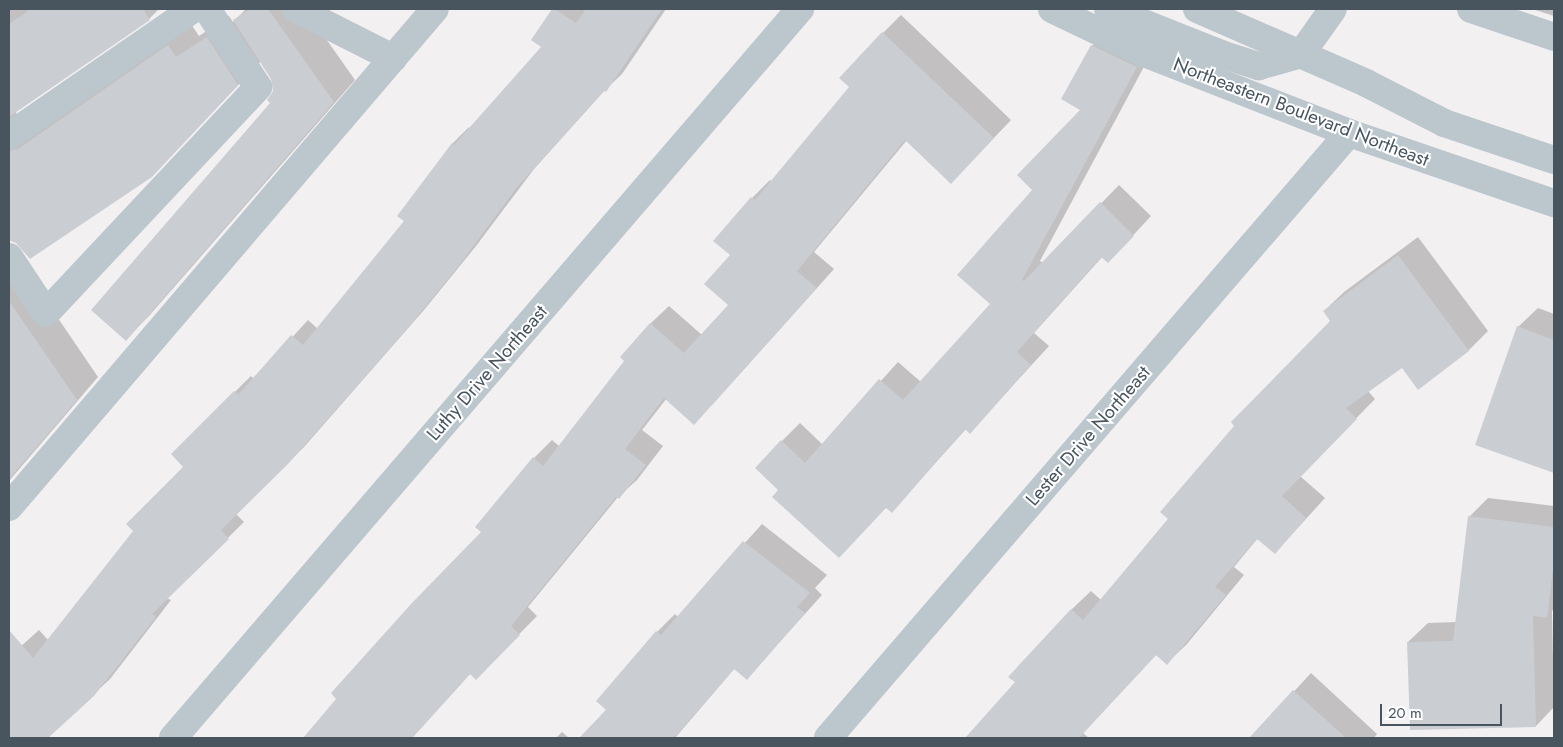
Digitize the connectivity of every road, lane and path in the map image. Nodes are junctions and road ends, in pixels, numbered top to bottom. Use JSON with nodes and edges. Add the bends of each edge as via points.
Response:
{"nodes":[{"id":1,"x":193,"y":9,"type":"edge"},
{"id":2,"x":207,"y":9,"type":"edge"},
{"id":3,"x":296,"y":9,"type":"edge"},
{"id":4,"x":435,"y":9,"type":"edge"},
{"id":5,"x":800,"y":9,"type":"edge"},
{"id":6,"x":1052,"y":9,"type":"edge"},
{"id":7,"x":1108,"y":9,"type":"edge"},
{"id":8,"x":1197,"y":9,"type":"edge"},
{"id":9,"x":1333,"y":9,"type":"edge"},
{"id":10,"x":1471,"y":9,"type":"edge"},
{"id":11,"x":1554,"y":37,"type":"edge"},
{"id":12,"x":1301,"y":54,"type":"junction"},
{"id":13,"x":393,"y":58,"type":"junction"},
{"id":14,"x":1349,"y":133,"type":"junction"},
{"id":15,"x":9,"y":136,"type":"edge"},
{"id":16,"x":1554,"y":160,"type":"edge"},
{"id":17,"x":1554,"y":203,"type":"edge"},
{"id":18,"x":9,"y":257,"type":"edge"},
{"id":19,"x":9,"y":507,"type":"edge"},
{"id":20,"x":173,"y":738,"type":"edge"},
{"id":21,"x":828,"y":738,"type":"edge"}],
"edges":[{"from":1,"to":15,"type":"street"},
{"from":2,"to":18,"type":"street","via":[[258,87],[46,313]]},
{"from":3,"to":13,"type":"street"},
{"from":4,"to":13,"type":"street"},
{"from":5,"to":20,"type":"street","name":"Luthy Drive Northeast"},
{"from":6,"to":14,"type":"street","name":"Northeastern Boulevard Northeast","via":[[1144,53]]},
{"from":7,"to":12,"type":"street","via":[[1259,66]]},
{"from":8,"to":12,"type":"street"},
{"from":9,"to":12,"type":"street"},
{"from":10,"to":11,"type":"street"},
{"from":12,"to":16,"type":"street","via":[[1444,123]]},
{"from":13,"to":19,"type":"street"},
{"from":14,"to":17,"type":"street","name":"Northeastern Boulevard Northeast"},
{"from":14,"to":21,"type":"street","name":"Lester Drive Northeast"}]}
